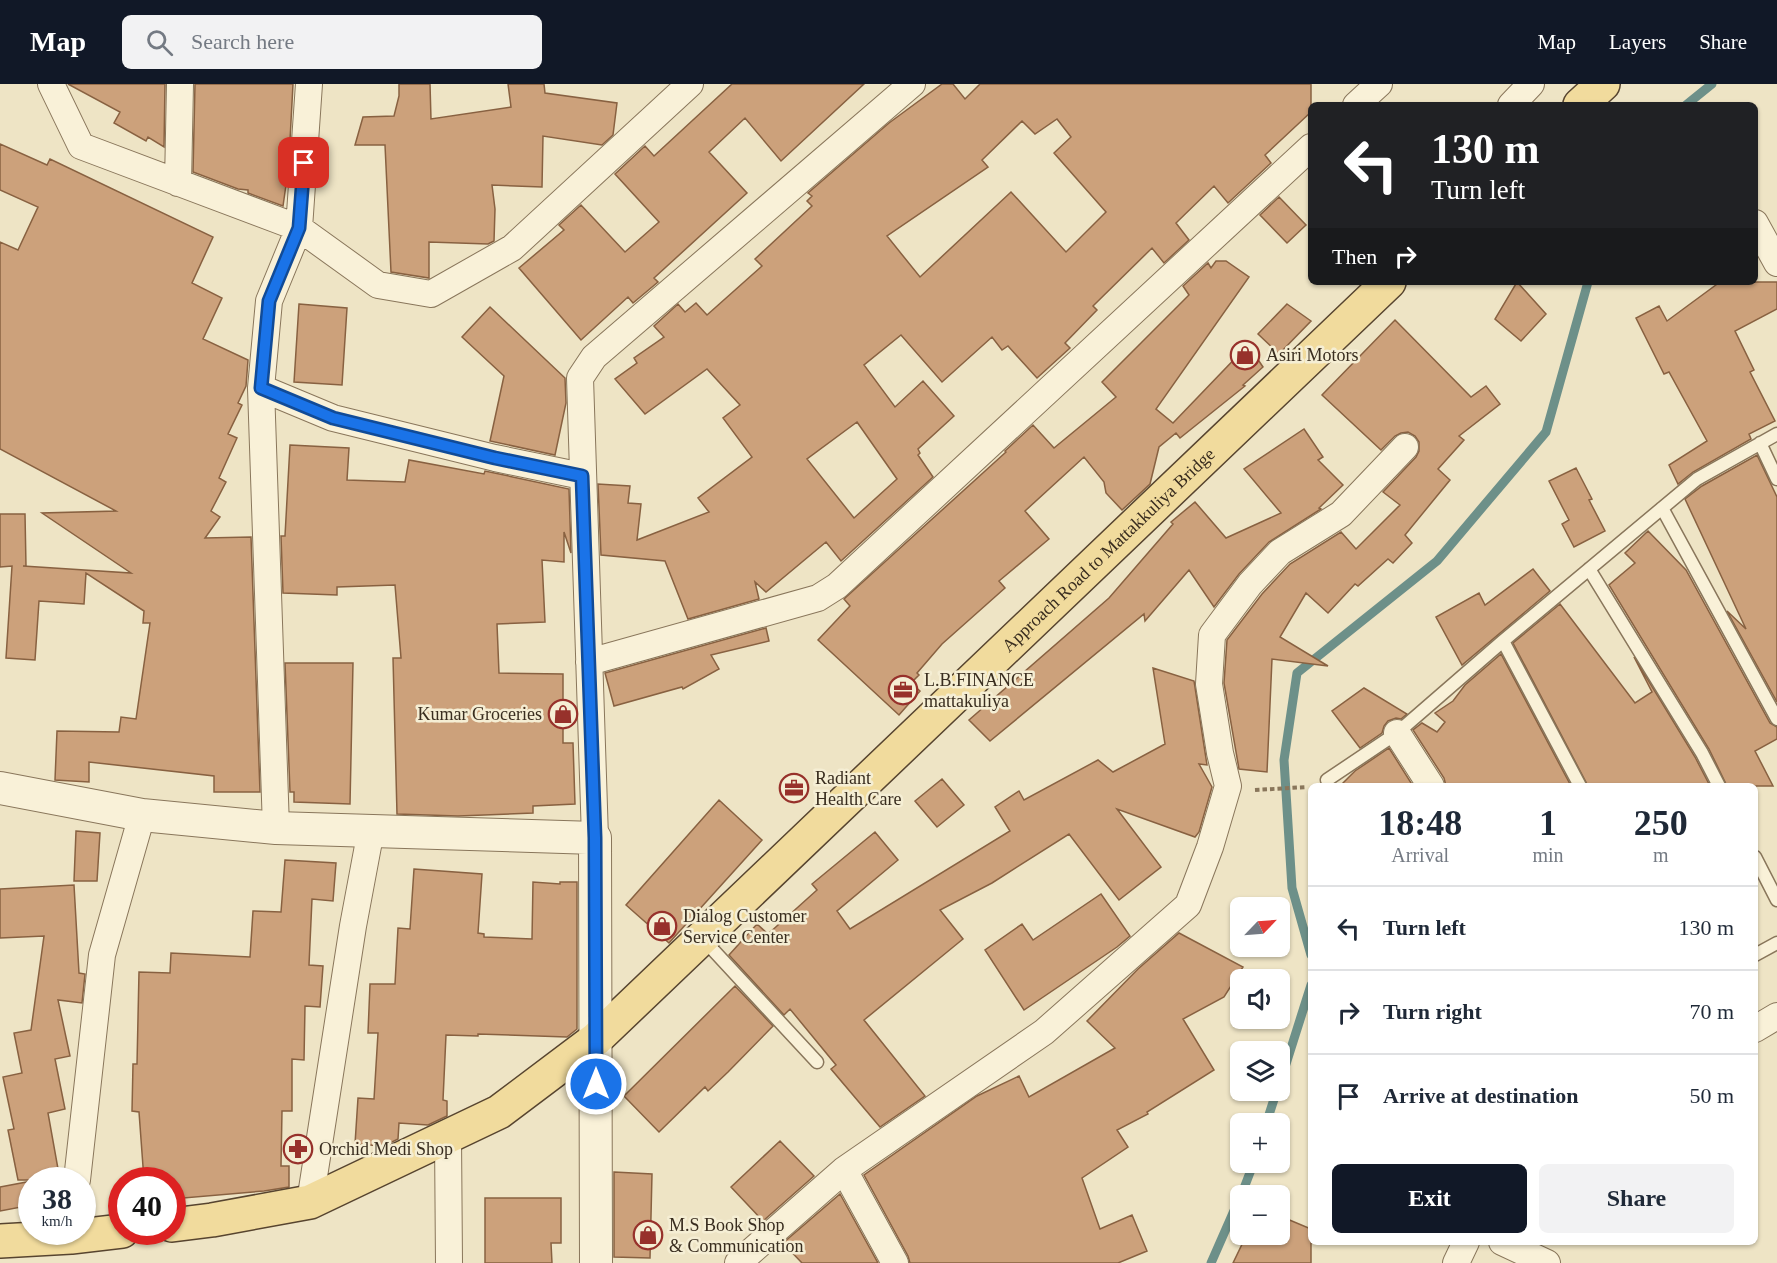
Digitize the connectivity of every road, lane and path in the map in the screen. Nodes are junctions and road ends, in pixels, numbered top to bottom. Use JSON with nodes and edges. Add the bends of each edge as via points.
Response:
{"nodes":[{"id":1,"x":51,"y":84,"type":"edge"},
{"id":2,"x":180,"y":84,"type":"edge"},
{"id":3,"x":309,"y":84,"type":"edge"},
{"id":4,"x":690,"y":84,"type":"edge"},
{"id":5,"x":912,"y":84,"type":"edge"},
{"id":6,"x":1379,"y":84,"type":"edge"},
{"id":7,"x":1531,"y":84,"type":"edge"},
{"id":8,"x":1603,"y":84,"type":"edge"},
{"id":9,"x":1359,"y":102,"type":"edge"},
{"id":10,"x":1514,"y":102,"type":"edge"},
{"id":11,"x":1583,"y":102,"type":"edge"},
{"id":12,"x":1308,"y":150,"type":"edge"},
{"id":13,"x":178,"y":183,"type":"junction"},
{"id":14,"x":299,"y":228,"type":"junction"},
{"id":15,"x":1758,"y":229,"type":"edge"},
{"id":16,"x":1777,"y":264,"type":"edge"},
{"id":17,"x":1386,"y":285,"type":"edge"},
{"id":18,"x":261,"y":388,"type":"junction"},
{"id":19,"x":1777,"y":434,"type":"edge"},
{"id":20,"x":1760,"y":443,"type":"junction"},
{"id":21,"x":1406,"y":447,"type":"dead end"},
{"id":22,"x":582,"y":476,"type":"junction"},
{"id":23,"x":1777,"y":479,"type":"edge"},
{"id":24,"x":1662,"y":508,"type":"junction"},
{"id":25,"x":1589,"y":569,"type":"junction"},
{"id":26,"x":1503,"y":641,"type":"junction"},
{"id":27,"x":589,"y":662,"type":"junction"},
{"id":28,"x":1777,"y":719,"type":"edge"},
{"id":29,"x":1397,"y":733,"type":"junction"},
{"id":30,"x":1327,"y":780,"type":"dead end"},
{"id":31,"x":1429,"y":783,"type":"edge"},
{"id":32,"x":1578,"y":783,"type":"edge"},
{"id":33,"x":1717,"y":783,"type":"edge"},
{"id":34,"x":1308,"y":787,"type":"edge"},
{"id":35,"x":0,"y":788,"type":"edge"},
{"id":36,"x":1261,"y":791,"type":"dead end"},
{"id":37,"x":142,"y":815,"type":"junction"},
{"id":38,"x":276,"y":828,"type":"junction"},
{"id":39,"x":371,"y":830,"type":"junction"},
{"id":40,"x":595,"y":838,"type":"junction"},
{"id":41,"x":1758,"y":862,"type":"edge"},
{"id":42,"x":1777,"y":900,"type":"edge"},
{"id":43,"x":702,"y":938,"type":"junction"},
{"id":44,"x":1777,"y":943,"type":"edge"},
{"id":45,"x":1758,"y":953,"type":"edge"},
{"id":46,"x":1777,"y":1016,"type":"edge"},
{"id":47,"x":1758,"y":1027,"type":"edge"},
{"id":48,"x":596,"y":1039,"type":"junction"},
{"id":49,"x":817,"y":1062,"type":"dead end"},
{"id":50,"x":448,"y":1137,"type":"junction"},
{"id":51,"x":78,"y":1167,"type":"edge"},
{"id":52,"x":844,"y":1170,"type":"junction"},
{"id":53,"x":310,"y":1202,"type":"junction"},
{"id":54,"x":186,"y":1223,"type":"edge"},
{"id":55,"x":18,"y":1239,"type":"edge"},
{"id":56,"x":0,"y":1241,"type":"edge"},
{"id":57,"x":1465,"y":1245,"type":"edge"},
{"id":58,"x":1509,"y":1245,"type":"edge"},
{"id":59,"x":449,"y":1263,"type":"edge"},
{"id":60,"x":596,"y":1263,"type":"edge"},
{"id":61,"x":738,"y":1263,"type":"edge"},
{"id":62,"x":895,"y":1263,"type":"edge"},
{"id":63,"x":1456,"y":1263,"type":"edge"},
{"id":64,"x":1547,"y":1263,"type":"edge"}],
"edges":[{"from":1,"to":13,"type":"street","via":[[81,147]]},
{"from":2,"to":13,"type":"street"},
{"from":3,"to":14,"type":"street"},
{"from":4,"to":14,"type":"street","via":[[512,248],[431,294],[378,285]]},
{"from":5,"to":22,"type":"street","via":[[594,357],[580,378]]},
{"from":6,"to":9,"type":"street"},
{"from":7,"to":10,"type":"street"},
{"from":8,"to":11,"type":"main road"},
{"from":12,"to":27,"type":"street","via":[[837,586],[818,598]]},
{"from":13,"to":14,"type":"street"},
{"from":14,"to":18,"type":"street","via":[[269,301]]},
{"from":15,"to":16,"type":"street"},
{"from":17,"to":43,"type":"main road","name":"Approach Road to Mattakkuliya Bridge"},
{"from":18,"to":22,"type":"street","via":[[333,418]]},
{"from":18,"to":38,"type":"street"},
{"from":19,"to":20,"type":"lane"},
{"from":20,"to":23,"type":"lane"},
{"from":20,"to":24,"type":"lane","via":[[1697,479]]},
{"from":21,"to":52,"type":"street","via":[[1341,514],[1280,552],[1212,635],[1209,684],[1228,786],[1188,905],[1044,1032]]},
{"from":22,"to":27,"type":"street"},
{"from":24,"to":25,"type":"lane"},
{"from":24,"to":28,"type":"lane"},
{"from":25,"to":26,"type":"lane"},
{"from":25,"to":33,"type":"lane"},
{"from":26,"to":29,"type":"lane"},
{"from":26,"to":32,"type":"lane"},
{"from":27,"to":40,"type":"street"},
{"from":29,"to":30,"type":"lane"},
{"from":29,"to":31,"type":"street"},
{"from":34,"to":36,"type":"path"},
{"from":35,"to":37,"type":"street"},
{"from":37,"to":38,"type":"street"},
{"from":37,"to":51,"type":"street","via":[[102,955]]},
{"from":38,"to":39,"type":"street"},
{"from":39,"to":40,"type":"street"},
{"from":39,"to":53,"type":"street"},
{"from":40,"to":48,"type":"street"},
{"from":41,"to":42,"type":"lane"},
{"from":43,"to":48,"type":"main road","name":"Approach Road to Mattakkuliya Bridge"},
{"from":43,"to":49,"type":"lane"},
{"from":44,"to":45,"type":"lane"},
{"from":46,"to":47,"type":"street"},
{"from":48,"to":50,"type":"main road","name":"Approach Road to Mattakkuliya Bridge","via":[[499,1112]]},
{"from":48,"to":60,"type":"street"},
{"from":50,"to":53,"type":"main road","name":"Approach Road to Mattakkuliya Bridge"},
{"from":50,"to":59,"type":"street"},
{"from":52,"to":61,"type":"street"},
{"from":52,"to":62,"type":"street"},
{"from":53,"to":54,"type":"main road","name":"Approach Road to Mattakkuliya Bridge"},
{"from":55,"to":56,"type":"main road"},
{"from":57,"to":63,"type":"street"},
{"from":58,"to":64,"type":"street"}]}
